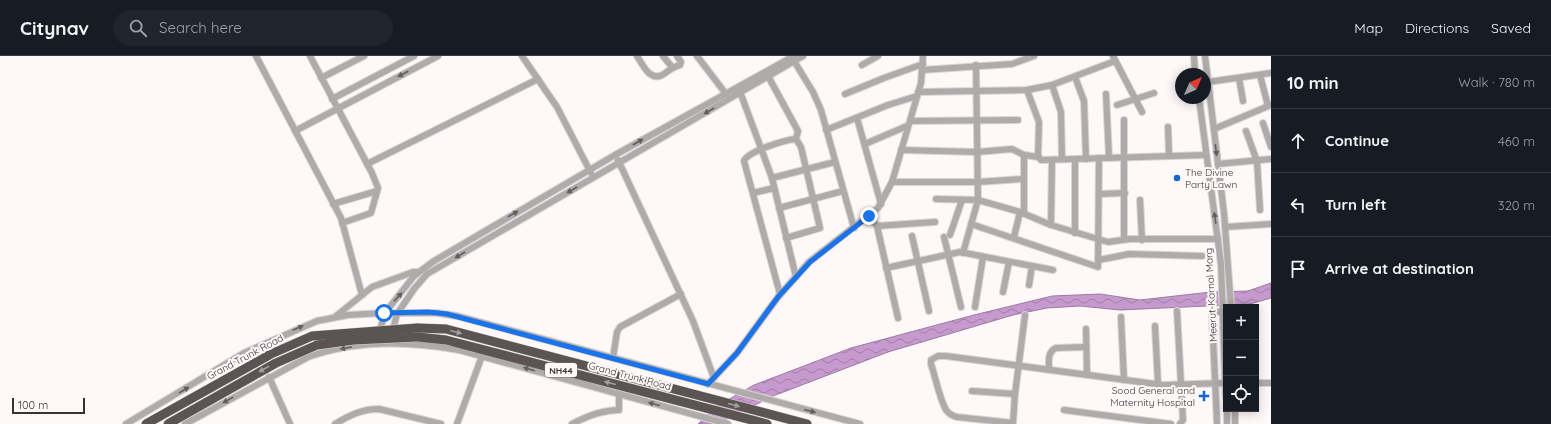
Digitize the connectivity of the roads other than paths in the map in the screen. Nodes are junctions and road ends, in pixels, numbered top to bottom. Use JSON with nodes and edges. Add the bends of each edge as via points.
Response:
{"nodes":[{"id":1,"x":256,"y":56,"type":"edge"},
{"id":2,"x":311,"y":56,"type":"edge"},
{"id":3,"x":364,"y":56,"type":"edge"},
{"id":4,"x":414,"y":56,"type":"edge"},
{"id":5,"x":438,"y":56,"type":"edge"},
{"id":6,"x":522,"y":56,"type":"edge"},
{"id":7,"x":636,"y":56,"type":"edge"},
{"id":8,"x":663,"y":56,"type":"edge"},
{"id":9,"x":677,"y":56,"type":"edge"},
{"id":10,"x":697,"y":56,"type":"edge"},
{"id":11,"x":803,"y":56,"type":"edge"},
{"id":12,"x":878,"y":56,"type":"edge"},
{"id":13,"x":923,"y":56,"type":"edge"},
{"id":14,"x":1034,"y":56,"type":"edge"},
{"id":15,"x":1194,"y":56,"type":"edge"},
{"id":16,"x":1205,"y":56,"type":"edge"},
{"id":17,"x":1114,"y":58,"type":"edge"},
{"id":18,"x":794,"y":59,"type":"edge"},
{"id":19,"x":862,"y":65,"type":"dead end"},
{"id":20,"x":976,"y":65,"type":"junction"},
{"id":21,"x":672,"y":67,"type":"junction"},
{"id":22,"x":923,"y":67,"type":"junction"},
{"id":23,"x":1195,"y":68,"type":"edge"},
{"id":24,"x":1206,"y":68,"type":"edge"},
{"id":25,"x":1271,"y":73,"type":"edge"},
{"id":26,"x":1260,"y":75,"type":"junction"},
{"id":27,"x":768,"y":76,"type":"junction"},
{"id":28,"x":1075,"y":77,"type":"junction"},
{"id":29,"x":321,"y":78,"type":"junction"},
{"id":30,"x":1239,"y":78,"type":"junction"},
{"id":31,"x":538,"y":79,"type":"junction"},
{"id":32,"x":1211,"y":82,"type":"edge"},
{"id":33,"x":1052,"y":85,"type":"junction"},
{"id":34,"x":740,"y":90,"type":"junction"},
{"id":35,"x":1027,"y":90,"type":"junction"},
{"id":36,"x":977,"y":91,"type":"junction"},
{"id":37,"x":1154,"y":93,"type":"dead end"},
{"id":38,"x":726,"y":94,"type":"junction"},
{"id":39,"x":845,"y":94,"type":"dead end"},
{"id":40,"x":918,"y":94,"type":"junction"},
{"id":41,"x":1106,"y":94,"type":"dead end"},
{"id":42,"x":332,"y":99,"type":"junction"},
{"id":43,"x":1136,"y":99,"type":"junction"},
{"id":44,"x":1243,"y":101,"type":"dead end"},
{"id":45,"x":1200,"y":104,"type":"edge"},
{"id":46,"x":1211,"y":104,"type":"edge"},
{"id":47,"x":1117,"y":105,"type":"dead end"},
{"id":48,"x":1269,"y":106,"type":"edge"},
{"id":49,"x":337,"y":109,"type":"junction"},
{"id":50,"x":1142,"y":112,"type":"dead end"},
{"id":51,"x":857,"y":118,"type":"junction"},
{"id":52,"x":1018,"y":120,"type":"dead end"},
{"id":53,"x":1124,"y":120,"type":"dead end"},
{"id":54,"x":977,"y":121,"type":"junction"},
{"id":55,"x":1263,"y":123,"type":"dead end"},
{"id":56,"x":908,"y":124,"type":"junction"},
{"id":57,"x":1168,"y":127,"type":"dead end"},
{"id":58,"x":1214,"y":129,"type":"junction"},
{"id":59,"x":826,"y":130,"type":"junction"},
{"id":60,"x":295,"y":131,"type":"junction"},
{"id":61,"x":1246,"y":131,"type":"dead end"},
{"id":62,"x":796,"y":139,"type":"junction"},
{"id":63,"x":864,"y":144,"type":"junction"},
{"id":64,"x":1271,"y":147,"type":"edge"},
{"id":65,"x":763,"y":149,"type":"junction"},
{"id":66,"x":901,"y":150,"type":"junction"},
{"id":67,"x":977,"y":152,"type":"junction"},
{"id":68,"x":615,"y":155,"type":"junction"},
{"id":69,"x":1024,"y":155,"type":"junction"},
{"id":70,"x":1206,"y":155,"type":"junction"},
{"id":71,"x":1169,"y":156,"type":"junction"},
{"id":72,"x":1124,"y":157,"type":"junction"},
{"id":73,"x":1038,"y":158,"type":"junction"},
{"id":74,"x":1099,"y":158,"type":"junction"},
{"id":75,"x":1109,"y":158,"type":"junction"},
{"id":76,"x":1062,"y":159,"type":"junction"},
{"id":77,"x":1075,"y":159,"type":"junction"},
{"id":78,"x":1086,"y":159,"type":"junction"},
{"id":79,"x":1271,"y":159,"type":"edge"},
{"id":80,"x":1052,"y":160,"type":"junction"},
{"id":81,"x":1257,"y":161,"type":"junction"},
{"id":82,"x":835,"y":162,"type":"junction"},
{"id":83,"x":619,"y":163,"type":"junction"},
{"id":84,"x":367,"y":164,"type":"junction"},
{"id":85,"x":1218,"y":164,"type":"junction"},
{"id":86,"x":805,"y":169,"type":"junction"},
{"id":87,"x":590,"y":170,"type":"junction"},
{"id":88,"x":1209,"y":172,"type":"junction"},
{"id":89,"x":1219,"y":172,"type":"junction"},
{"id":90,"x":594,"y":177,"type":"junction"},
{"id":91,"x":772,"y":178,"type":"junction"},
{"id":92,"x":1023,"y":179,"type":"junction"},
{"id":93,"x":892,"y":182,"type":"junction"},
{"id":94,"x":978,"y":182,"type":"junction"},
{"id":95,"x":774,"y":188,"type":"junction"},
{"id":96,"x":377,"y":191,"type":"junction"},
{"id":97,"x":843,"y":191,"type":"junction"},
{"id":98,"x":753,"y":193,"type":"junction"},
{"id":99,"x":1124,"y":193,"type":"junction"},
{"id":100,"x":1099,"y":194,"type":"junction"},
{"id":101,"x":813,"y":198,"type":"junction"},
{"id":102,"x":936,"y":199,"type":"dead end"},
{"id":103,"x":962,"y":200,"type":"junction"},
{"id":104,"x":978,"y":200,"type":"junction"},
{"id":105,"x":1140,"y":200,"type":"dead end"},
{"id":106,"x":333,"y":204,"type":"junction"},
{"id":107,"x":881,"y":204,"type":"junction"},
{"id":108,"x":779,"y":208,"type":"junction"},
{"id":109,"x":1260,"y":210,"type":"dead end"},
{"id":110,"x":1022,"y":213,"type":"junction"},
{"id":111,"x":869,"y":216,"type":"junction"},
{"id":112,"x":935,"y":222,"type":"dead end"},
{"id":113,"x":342,"y":223,"type":"junction"},
{"id":114,"x":971,"y":224,"type":"junction"},
{"id":115,"x":1271,"y":224,"type":"edge"},
{"id":116,"x":1051,"y":225,"type":"junction"},
{"id":117,"x":492,"y":226,"type":"junction"},
{"id":118,"x":877,"y":226,"type":"junction"},
{"id":119,"x":1225,"y":227,"type":"junction"},
{"id":120,"x":854,"y":228,"type":"junction"},
{"id":121,"x":1075,"y":233,"type":"junction"},
{"id":122,"x":495,"y":234,"type":"junction"},
{"id":123,"x":912,"y":236,"type":"dead end"},
{"id":124,"x":1014,"y":237,"type":"junction"},
{"id":125,"x":786,"y":238,"type":"junction"},
{"id":126,"x":1124,"y":239,"type":"junction"},
{"id":127,"x":1218,"y":239,"type":"junction"},
{"id":128,"x":1099,"y":240,"type":"junction"},
{"id":129,"x":1142,"y":240,"type":"junction"},
{"id":130,"x":963,"y":253,"type":"junction"},
{"id":131,"x":948,"y":255,"type":"junction"},
{"id":132,"x":1202,"y":256,"type":"dead end"},
{"id":133,"x":983,"y":257,"type":"junction"},
{"id":134,"x":1099,"y":260,"type":"junction"},
{"id":135,"x":918,"y":261,"type":"junction"},
{"id":136,"x":1009,"y":262,"type":"junction"},
{"id":137,"x":1032,"y":266,"type":"junction"},
{"id":138,"x":886,"y":268,"type":"junction"},
{"id":139,"x":1053,"y":270,"type":"dead end"},
{"id":140,"x":417,"y":272,"type":"junction"},
{"id":141,"x":426,"y":275,"type":"junction"},
{"id":142,"x":796,"y":277,"type":"junction"},
{"id":143,"x":1029,"y":285,"type":"dead end"},
{"id":144,"x":1003,"y":292,"type":"dead end"},
{"id":145,"x":681,"y":294,"type":"junction"},
{"id":146,"x":780,"y":294,"type":"junction"},
{"id":147,"x":362,"y":295,"type":"junction"},
{"id":148,"x":1231,"y":304,"type":"edge"},
{"id":149,"x":961,"y":307,"type":"dead end"},
{"id":150,"x":975,"y":307,"type":"dead end"},
{"id":151,"x":929,"y":311,"type":"dead end"},
{"id":152,"x":1177,"y":311,"type":"dead end"},
{"id":153,"x":1223,"y":311,"type":"joint"},
{"id":154,"x":385,"y":313,"type":"junction"},
{"id":155,"x":397,"y":314,"type":"junction"},
{"id":156,"x":1025,"y":315,"type":"dead end"},
{"id":157,"x":335,"y":317,"type":"junction"},
{"id":158,"x":1121,"y":317,"type":"dead end"},
{"id":159,"x":898,"y":318,"type":"dead end"},
{"id":160,"x":1155,"y":326,"type":"dead end"},
{"id":161,"x":1086,"y":329,"type":"dead end"},
{"id":162,"x":1224,"y":340,"type":"edge"},
{"id":163,"x":375,"y":344,"type":"junction"},
{"id":164,"x":390,"y":344,"type":"junction"},
{"id":165,"x":1085,"y":347,"type":"junction"},
{"id":166,"x":482,"y":356,"type":"junction"},
{"id":167,"x":613,"y":358,"type":"junction"},
{"id":168,"x":1018,"y":366,"type":"junction"},
{"id":169,"x":1048,"y":370,"type":"junction"},
{"id":170,"x":1087,"y":375,"type":"junction"},
{"id":171,"x":1226,"y":376,"type":"edge"},
{"id":172,"x":269,"y":377,"type":"junction"},
{"id":173,"x":714,"y":378,"type":"junction"},
{"id":174,"x":1124,"y":380,"type":"junction"},
{"id":175,"x":1214,"y":383,"type":"junction"},
{"id":176,"x":1223,"y":383,"type":"edge"},
{"id":177,"x":1259,"y":383,"type":"edge"},
{"id":178,"x":1271,"y":383,"type":"edge"},
{"id":179,"x":708,"y":384,"type":"junction"},
{"id":180,"x":1158,"y":384,"type":"junction"},
{"id":181,"x":1181,"y":385,"type":"junction"},
{"id":182,"x":972,"y":391,"type":"dead end"},
{"id":183,"x":1015,"y":394,"type":"junction"},
{"id":184,"x":619,"y":395,"type":"junction"},
{"id":185,"x":170,"y":398,"type":"junction"},
{"id":186,"x":1064,"y":410,"type":"dead end"},
{"id":187,"x":1226,"y":412,"type":"edge"},
{"id":188,"x":1235,"y":412,"type":"edge"},
{"id":189,"x":747,"y":421,"type":"edge"},
{"id":190,"x":1013,"y":423,"type":"edge"},
{"id":191,"x":126,"y":424,"type":"edge"},
{"id":192,"x":146,"y":424,"type":"edge"},
{"id":193,"x":168,"y":424,"type":"edge"},
{"id":194,"x":185,"y":424,"type":"edge"},
{"id":195,"x":290,"y":424,"type":"edge"},
{"id":196,"x":335,"y":424,"type":"edge"},
{"id":197,"x":441,"y":424,"type":"edge"},
{"id":198,"x":457,"y":424,"type":"edge"},
{"id":199,"x":572,"y":424,"type":"edge"},
{"id":200,"x":728,"y":424,"type":"edge"},
{"id":201,"x":767,"y":424,"type":"edge"},
{"id":202,"x":807,"y":424,"type":"edge"},
{"id":203,"x":860,"y":424,"type":"edge"},
{"id":204,"x":1171,"y":424,"type":"edge"},
{"id":205,"x":1180,"y":424,"type":"edge"},
{"id":206,"x":1217,"y":424,"type":"edge"},
{"id":207,"x":1227,"y":424,"type":"edge"},
{"id":208,"x":1235,"y":424,"type":"edge"}],
"edges":[{"from":1,"to":60,"type":"street"},
{"from":2,"to":29,"type":"street"},
{"from":3,"to":29,"type":"street"},
{"from":4,"to":42,"type":"street"},
{"from":5,"to":49,"type":"street","one_way":true},
{"from":6,"to":31,"type":"street"},
{"from":7,"to":21,"type":"street","via":[[653,77],[662,76]]},
{"from":8,"to":21,"type":"street"},
{"from":9,"to":21,"type":"street","via":[[682,64]]},
{"from":10,"to":38,"type":"street"},
{"from":11,"to":18,"type":"street"},
{"from":12,"to":19,"type":"street"},
{"from":13,"to":22,"type":"street"},
{"from":14,"to":20,"type":"street","via":[[1012,64]]},
{"from":15,"to":23,"type":"street"},
{"from":16,"to":24,"type":"street","name":"Meerut-Karnal Marg"},
{"from":17,"to":28,"type":"street"},
{"from":17,"to":43,"type":"street"},
{"from":18,"to":27,"type":"street"},
{"from":18,"to":34,"type":"street"},
{"from":18,"to":59,"type":"street","via":[[818,103]]},
{"from":20,"to":22,"type":"street"},
{"from":20,"to":36,"type":"street"},
{"from":22,"to":39,"type":"street"},
{"from":22,"to":40,"type":"street"},
{"from":25,"to":26,"type":"street"},
{"from":26,"to":30,"type":"street"},
{"from":26,"to":48,"type":"street"},
{"from":27,"to":34,"type":"street"},
{"from":27,"to":62,"type":"street","via":[[798,131]]},
{"from":28,"to":33,"type":"street"},
{"from":28,"to":78,"type":"street","via":[[1084,101]]},
{"from":29,"to":42,"type":"street"},
{"from":30,"to":32,"type":"street"},
{"from":30,"to":44,"type":"street"},
{"from":31,"to":84,"type":"street"},
{"from":31,"to":87,"type":"street","via":[[557,107]]},
{"from":33,"to":35,"type":"street"},
{"from":33,"to":76,"type":"street","via":[[1062,112]]},
{"from":34,"to":38,"type":"street"},
{"from":34,"to":65,"type":"street"},
{"from":34,"to":83,"type":"street","one_way":true},
{"from":35,"to":36,"type":"street"},
{"from":35,"to":73,"type":"street","via":[[1038,122]]},
{"from":36,"to":40,"type":"street"},
{"from":36,"to":54,"type":"street"},
{"from":37,"to":43,"type":"street"},
{"from":68,"to":38,"type":"street","one_way":true},
{"from":40,"to":51,"type":"street"},
{"from":40,"to":56,"type":"street"},
{"from":41,"to":75,"type":"street"},
{"from":42,"to":49,"type":"street"},
{"from":43,"to":47,"type":"street"},
{"from":43,"to":50,"type":"street"},
{"from":45,"to":70,"type":"street","name":"Meerut-Karnal Marg"},
{"from":46,"to":58,"type":"street","name":"Meerut-Karnal Marg"},
{"from":48,"to":58,"type":"street"},
{"from":49,"to":60,"type":"street"},
{"from":49,"to":84,"type":"street"},
{"from":51,"to":59,"type":"street"},
{"from":51,"to":63,"type":"street"},
{"from":52,"to":54,"type":"street"},
{"from":53,"to":72,"type":"street"},
{"from":54,"to":56,"type":"street"},
{"from":54,"to":67,"type":"street"},
{"from":55,"to":64,"type":"street"},
{"from":56,"to":63,"type":"street"},
{"from":56,"to":66,"type":"street"},
{"from":57,"to":71,"type":"street"},
{"from":58,"to":85,"type":"street","name":"Meerut-Karnal Marg","one_way":true},
{"from":59,"to":82,"type":"street"},
{"from":60,"to":106,"type":"street"},
{"from":61,"to":81,"type":"street"},
{"from":62,"to":65,"type":"street"},
{"from":62,"to":86,"type":"street","via":[[801,147]]},
{"from":63,"to":107,"type":"street"},
{"from":65,"to":91,"type":"street"},
{"from":65,"to":98,"type":"street","via":[[749,154],[744,161]]},
{"from":66,"to":67,"type":"street"},
{"from":66,"to":93,"type":"street"},
{"from":67,"to":69,"type":"street","via":[[1012,148]]},
{"from":67,"to":94,"type":"street"},
{"from":68,"to":83,"type":"street"},
{"from":68,"to":87,"type":"street"},
{"from":69,"to":73,"type":"street"},
{"from":69,"to":92,"type":"street"},
{"from":70,"to":71,"type":"street"},
{"from":70,"to":88,"type":"street","name":"Meerut-Karnal Marg"},
{"from":71,"to":72,"type":"street"},
{"from":72,"to":75,"type":"street"},
{"from":72,"to":99,"type":"street"},
{"from":73,"to":80,"type":"street"},
{"from":74,"to":75,"type":"street"},
{"from":74,"to":78,"type":"street"},
{"from":74,"to":100,"type":"street"},
{"from":76,"to":77,"type":"street"},
{"from":76,"to":80,"type":"street"},
{"from":77,"to":78,"type":"street"},
{"from":77,"to":121,"type":"street"},
{"from":79,"to":81,"type":"street"},
{"from":80,"to":116,"type":"street"},
{"from":81,"to":85,"type":"street"},
{"from":81,"to":109,"type":"street"},
{"from":82,"to":86,"type":"street"},
{"from":82,"to":97,"type":"street"},
{"from":83,"to":90,"type":"street"},
{"from":83,"to":145,"type":"street"},
{"from":84,"to":96,"type":"street"},
{"from":85,"to":89,"type":"street","name":"Meerut-Karnal Marg"},
{"from":86,"to":91,"type":"street"},
{"from":86,"to":101,"type":"street"},
{"from":87,"to":90,"type":"street"},
{"from":117,"to":87,"type":"street","one_way":true},
{"from":88,"to":89,"type":"street"},
{"from":127,"to":88,"type":"street","name":"Meerut-Karnal Marg","one_way":true},
{"from":89,"to":119,"type":"street","name":"Meerut-Karnal Marg"},
{"from":90,"to":122,"type":"street","one_way":true},
{"from":91,"to":95,"type":"street"},
{"from":92,"to":94,"type":"street"},
{"from":92,"to":110,"type":"street"},
{"from":93,"to":94,"type":"street"},
{"from":93,"to":107,"type":"street"},
{"from":94,"to":104,"type":"street"},
{"from":95,"to":98,"type":"street"},
{"from":95,"to":108,"type":"street"},
{"from":96,"to":106,"type":"street"},
{"from":96,"to":113,"type":"street","via":[[371,213]]},
{"from":97,"to":101,"type":"street"},
{"from":97,"to":120,"type":"street"},
{"from":98,"to":146,"type":"street"},
{"from":99,"to":100,"type":"street"},
{"from":99,"to":126,"type":"street"},
{"from":100,"to":128,"type":"street"},
{"from":101,"to":108,"type":"street"},
{"from":101,"to":125,"type":"street","via":[[820,228]]},
{"from":102,"to":103,"type":"street"},
{"from":103,"to":104,"type":"street"},
{"from":103,"to":131,"type":"street","via":[[947,236]]},
{"from":104,"to":110,"type":"street"},
{"from":104,"to":114,"type":"street"},
{"from":105,"to":129,"type":"street"},
{"from":106,"to":113,"type":"street"},
{"from":107,"to":111,"type":"street"},
{"from":108,"to":125,"type":"street"},
{"from":110,"to":116,"type":"street"},
{"from":110,"to":124,"type":"street"},
{"from":111,"to":118,"type":"street"},
{"from":111,"to":120,"type":"street"},
{"from":112,"to":118,"type":"street"},
{"from":113,"to":147,"type":"street"},
{"from":114,"to":124,"type":"street"},
{"from":114,"to":130,"type":"street"},
{"from":115,"to":119,"type":"street"},
{"from":116,"to":121,"type":"street"},
{"from":117,"to":122,"type":"street"},
{"from":117,"to":140,"type":"street"},
{"from":118,"to":138,"type":"street"},
{"from":119,"to":148,"type":"street","name":"Meerut-Karnal Marg"},
{"from":120,"to":142,"type":"street","via":[[810,262]]},
{"from":121,"to":128,"type":"street"},
{"from":122,"to":141,"type":"street","one_way":true},
{"from":123,"to":135,"type":"street"},
{"from":124,"to":134,"type":"street","via":[[1097,267]]},
{"from":125,"to":142,"type":"street"},
{"from":126,"to":128,"type":"street","via":[[1114,242]]},
{"from":126,"to":129,"type":"street"},
{"from":127,"to":129,"type":"street"},
{"from":127,"to":153,"type":"street","name":"Meerut-Karnal Marg"},
{"from":128,"to":134,"type":"street"},
{"from":130,"to":131,"type":"street"},
{"from":130,"to":133,"type":"street"},
{"from":131,"to":135,"type":"street"},
{"from":131,"to":149,"type":"street"},
{"from":132,"to":134,"type":"street","via":[[1129,254]]},
{"from":133,"to":136,"type":"street"},
{"from":133,"to":150,"type":"street"},
{"from":135,"to":138,"type":"street"},
{"from":135,"to":151,"type":"street"},
{"from":136,"to":137,"type":"street"},
{"from":136,"to":144,"type":"street"},
{"from":137,"to":139,"type":"street"},
{"from":137,"to":143,"type":"street"},
{"from":138,"to":159,"type":"street"},
{"from":140,"to":141,"type":"street"},
{"from":140,"to":147,"type":"street","via":[[380,284]]},
{"from":154,"to":140,"type":"street","one_way":true},
{"from":141,"to":155,"type":"street"},
{"from":142,"to":146,"type":"street"},
{"from":145,"to":167,"type":"street","via":[[620,327]]},
{"from":145,"to":173,"type":"street"},
{"from":146,"to":173,"type":"street","via":[[737,353]]},
{"from":147,"to":157,"type":"street"},
{"from":152,"to":181,"type":"street"},
{"from":153,"to":175,"type":"street","via":[[1214,312],[1212,316]]},
{"from":154,"to":155,"type":"street"},
{"from":154,"to":157,"type":"street"},
{"from":154,"to":163,"type":"street"},
{"from":155,"to":164,"type":"street"},
{"from":155,"to":167,"type":"street","via":[[447,314]]},
{"from":156,"to":168,"type":"street"},
{"from":185,"to":157,"type":"street","one_way":true,"via":[[244,353],[302,326]]},
{"from":158,"to":174,"type":"street"},
{"from":160,"to":180,"type":"street"},
{"from":161,"to":165,"type":"street"},
{"from":162,"to":171,"type":"street","name":"Meerut-Karnal Marg"},
{"from":163,"to":164,"type":"street"},
{"from":163,"to":172,"type":"street","one_way":true,"via":[[319,353]]},
{"from":164,"to":166,"type":"street","via":[[441,347]]},
{"from":165,"to":169,"type":"street","via":[[1051,350]]},
{"from":165,"to":170,"type":"street"},
{"from":184,"to":166,"type":"street","one_way":true},
{"from":166,"to":198,"type":"street"},
{"from":167,"to":179,"type":"street"},
{"from":168,"to":169,"type":"street"},
{"from":168,"to":183,"type":"street"},
{"from":168,"to":190,"type":"street","via":[[946,356],[935,357],[931,362],[946,411],[950,414]]},
{"from":169,"to":170,"type":"street"},
{"from":170,"to":174,"type":"street"},
{"from":172,"to":194,"type":"street","one_way":true},
{"from":172,"to":195,"type":"street"},
{"from":173,"to":179,"type":"street"},
{"from":174,"to":180,"type":"street"},
{"from":175,"to":176,"type":"street"},
{"from":175,"to":181,"type":"street"},
{"from":175,"to":206,"type":"street"},
{"from":177,"to":178,"type":"street"},
{"from":179,"to":203,"type":"street","one_way":true},
{"from":180,"to":181,"type":"street"},
{"from":181,"to":205,"type":"street","via":[[1183,420]]},
{"from":182,"to":183,"type":"street"},
{"from":183,"to":190,"type":"street"},
{"from":184,"to":199,"type":"street","via":[[619,410],[607,410],[584,417]]},
{"from":200,"to":184,"type":"street","one_way":true},
{"from":185,"to":191,"type":"street"},
{"from":185,"to":194,"type":"street"},
{"from":186,"to":204,"type":"street"},
{"from":187,"to":207,"type":"street"},
{"from":188,"to":208,"type":"street"},
{"from":189,"to":193,"type":"highway","name":"Grand Trunk Road","number":"NH44","one_way":true,"bridge":true,"via":[[446,340],[418,337],[354,340],[317,345],[276,363]]},
{"from":189,"to":201,"type":"highway","number":"NH44"},
{"from":192,"to":202,"type":"highway","name":"Grand Trunk Road","number":"NH44","one_way":true,"bridge":true,"via":[[270,354],[312,336],[417,328],[446,330]]},
{"from":196,"to":197,"type":"street","via":[[357,412],[370,409]]}]}
